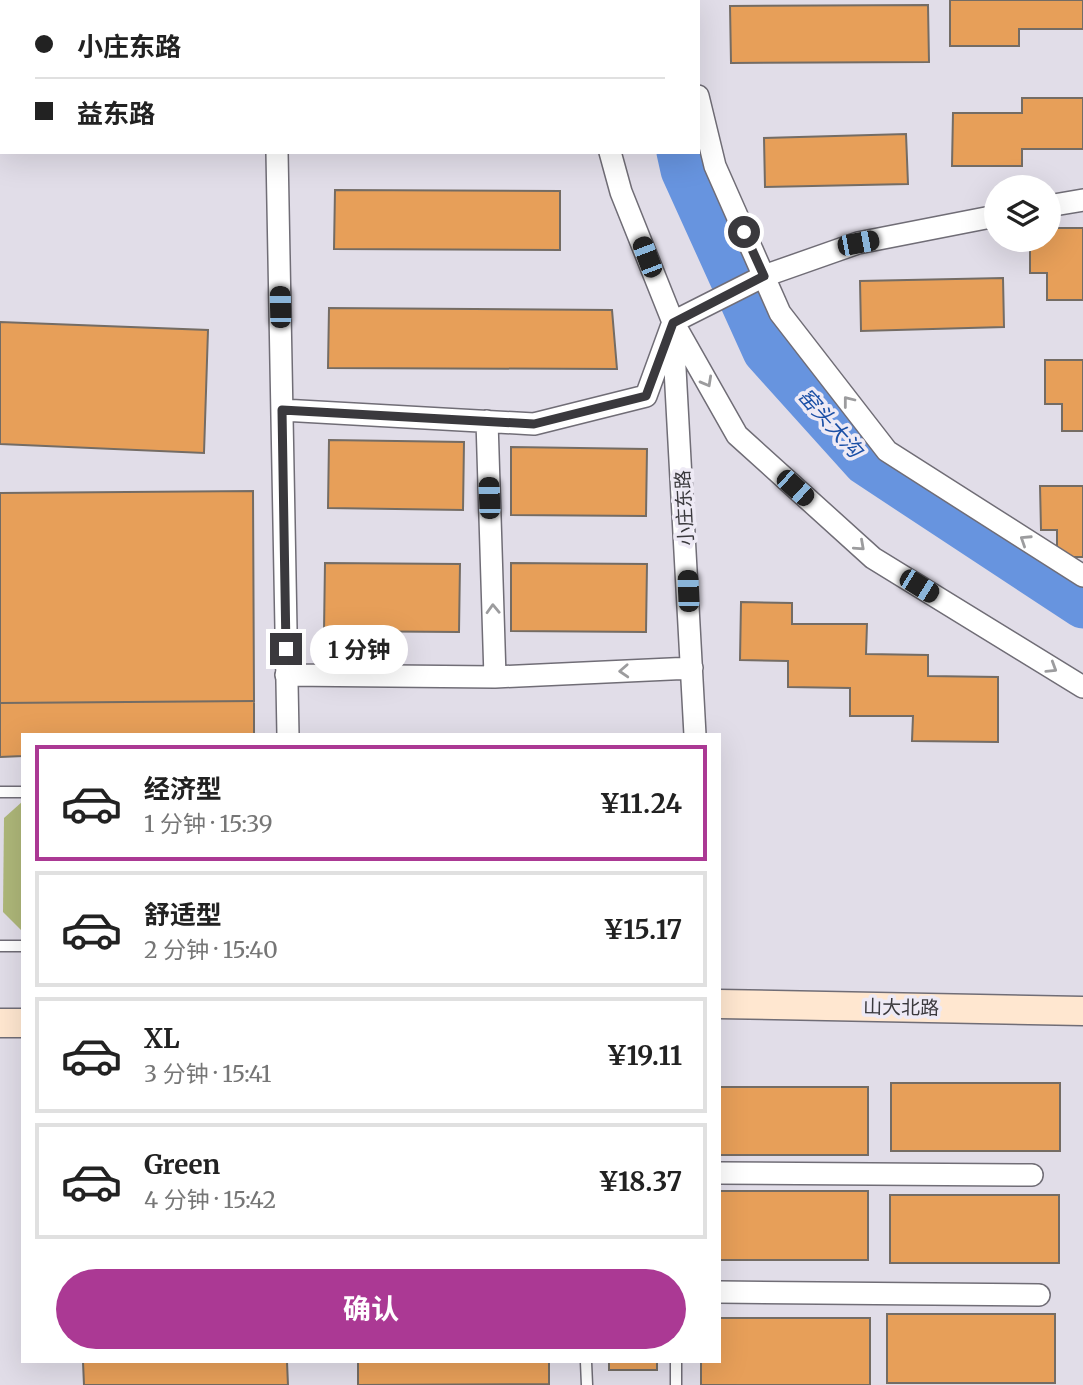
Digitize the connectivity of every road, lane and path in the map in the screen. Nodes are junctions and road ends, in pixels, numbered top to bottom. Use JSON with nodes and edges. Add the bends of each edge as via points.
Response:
{"nodes":[{"id":1,"x":700,"y":104,"type":"edge"},
{"id":2,"x":277,"y":154,"type":"edge"},
{"id":3,"x":611,"y":154,"type":"edge"},
{"id":4,"x":1083,"y":200,"type":"edge"},
{"id":5,"x":1061,"y":204,"type":"edge"},
{"id":6,"x":984,"y":218,"type":"edge"},
{"id":7,"x":764,"y":276,"type":"junction"},
{"id":8,"x":673,"y":323,"type":"junction"},
{"id":9,"x":282,"y":410,"type":"junction"},
{"id":10,"x":487,"y":421,"type":"junction"},
{"id":11,"x":1083,"y":576,"type":"edge"},
{"id":12,"x":692,"y":668,"type":"junction"},
{"id":13,"x":286,"y":675,"type":"junction"},
{"id":14,"x":495,"y":677,"type":"junction"},
{"id":15,"x":1083,"y":687,"type":"edge"},
{"id":16,"x":288,"y":733,"type":"edge"},
{"id":17,"x":695,"y":733,"type":"edge"},
{"id":18,"x":0,"y":792,"type":"edge"},
{"id":19,"x":21,"y":792,"type":"edge"},
{"id":20,"x":0,"y":946,"type":"edge"},
{"id":21,"x":21,"y":946,"type":"edge"},
{"id":22,"x":721,"y":1004,"type":"edge"},
{"id":23,"x":21,"y":1011,"type":"edge"},
{"id":24,"x":1083,"y":1011,"type":"edge"},
{"id":25,"x":0,"y":1012,"type":"edge"},
{"id":26,"x":721,"y":1014,"type":"edge"},
{"id":27,"x":1083,"y":1021,"type":"edge"},
{"id":28,"x":0,"y":1023,"type":"edge"},
{"id":29,"x":21,"y":1023,"type":"edge"},
{"id":30,"x":721,"y":1173,"type":"edge"},
{"id":31,"x":1032,"y":1175,"type":"dead end"},
{"id":32,"x":721,"y":1292,"type":"edge"},
{"id":33,"x":1039,"y":1294,"type":"dead end"},
{"id":34,"x":586,"y":1363,"type":"edge"},
{"id":35,"x":676,"y":1363,"type":"edge"},
{"id":36,"x":587,"y":1385,"type":"edge"},
{"id":37,"x":676,"y":1385,"type":"edge"}],
"edges":[{"from":1,"to":7,"type":"street","via":[[715,166]]},
{"from":2,"to":9,"type":"street"},
{"from":3,"to":8,"type":"street"},
{"from":4,"to":5,"type":"street"},
{"from":6,"to":7,"type":"street","via":[[858,243]]},
{"from":7,"to":8,"type":"street"},
{"from":11,"to":7,"type":"street","one_way":true,"via":[[887,451],[780,313]]},
{"from":8,"to":10,"type":"street","via":[[646,396],[534,424]]},
{"from":8,"to":12,"type":"street","name":"小庄东路"},
{"from":8,"to":15,"type":"street","one_way":true,"via":[[737,435],[873,558]]},
{"from":9,"to":10,"type":"street"},
{"from":9,"to":13,"type":"street"},
{"from":14,"to":10,"type":"street","one_way":true},
{"from":12,"to":14,"type":"street","one_way":true},
{"from":12,"to":17,"type":"street","name":"小庄东路"},
{"from":13,"to":14,"type":"street"},
{"from":13,"to":16,"type":"street"},
{"from":18,"to":19,"type":"lane"},
{"from":20,"to":21,"type":"lane"},
{"from":22,"to":24,"type":"main road","name":"山大北路"},
{"from":23,"to":25,"type":"main road"},
{"from":26,"to":27,"type":"main road","name":"山大北路"},
{"from":28,"to":29,"type":"main road"},
{"from":30,"to":31,"type":"street"},
{"from":32,"to":33,"type":"street"},
{"from":34,"to":36,"type":"lane"},
{"from":35,"to":37,"type":"lane"}]}
